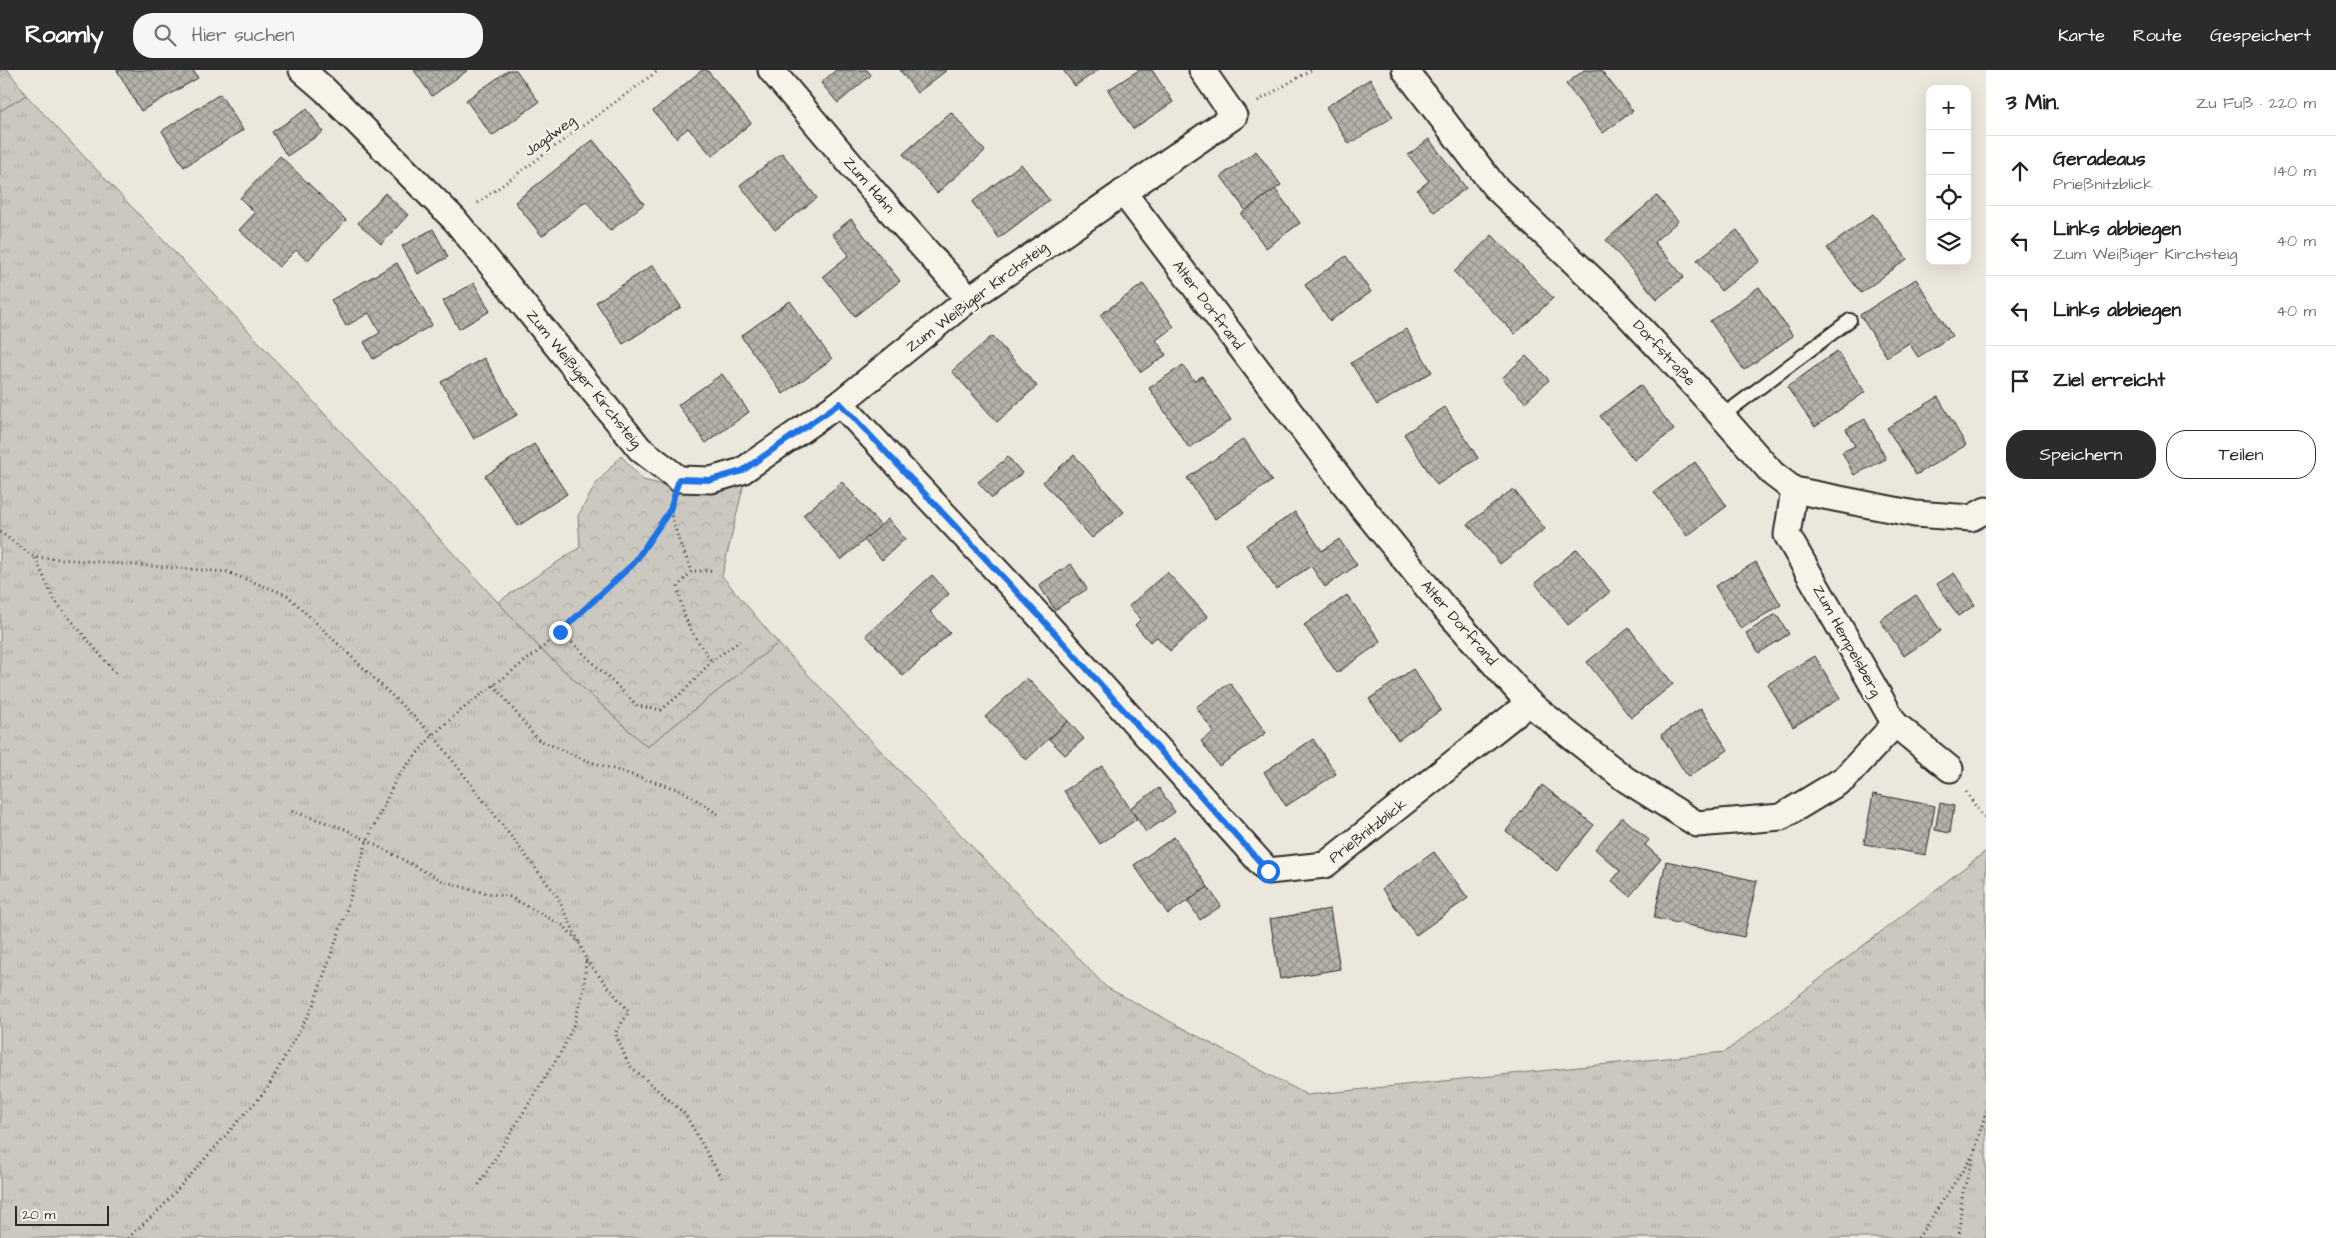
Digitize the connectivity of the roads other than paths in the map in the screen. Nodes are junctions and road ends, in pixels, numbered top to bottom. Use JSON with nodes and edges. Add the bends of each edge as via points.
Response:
{"nodes":[{"id":1,"x":302,"y":70,"type":"edge"},
{"id":2,"x":771,"y":70,"type":"edge"},
{"id":3,"x":1202,"y":70,"type":"edge"},
{"id":4,"x":1404,"y":70,"type":"edge"},
{"id":5,"x":1123,"y":192,"type":"junction"},
{"id":6,"x":970,"y":299,"type":"junction"},
{"id":7,"x":1850,"y":320,"type":"dead end"},
{"id":8,"x":840,"y":403,"type":"junction"},
{"id":9,"x":1722,"y":416,"type":"junction"},
{"id":10,"x":1794,"y":490,"type":"junction"},
{"id":11,"x":1986,"y":510,"type":"edge"},
{"id":12,"x":1529,"y":703,"type":"junction"},
{"id":13,"x":1894,"y":724,"type":"junction"},
{"id":14,"x":1950,"y":769,"type":"road end"}],
"edges":[{"from":1,"to":8,"type":"street","name":"Zum Weißiger Kirchsteig","via":[[455,220],[640,449],[679,479],[711,480],[742,471]]},
{"from":2,"to":6,"type":"street","name":"Zum Hahn"},
{"from":3,"to":5,"type":"street","name":"Zum Weißiger Kirchsteig","via":[[1234,116]]},
{"from":4,"to":9,"type":"street","name":"Dorfstraße","via":[[1494,186],[1610,296]]},
{"from":5,"to":6,"type":"street","name":"Zum Weißiger Kirchsteig"},
{"from":5,"to":12,"type":"street","name":"Alter Dorfrand","via":[[1358,502],[1441,604]]},
{"from":6,"to":8,"type":"street","name":"Zum Weißiger Kirchsteig"},
{"from":7,"to":9,"type":"lane"},
{"from":8,"to":12,"type":"street","name":"Prießnitzblick","via":[[1042,619],[1268,871],[1325,865]]},
{"from":9,"to":10,"type":"street","name":"Dorfstraße","via":[[1773,474]]},
{"from":10,"to":11,"type":"street","name":"Dorfstraße","via":[[1915,514],[1971,518]]},
{"from":10,"to":13,"type":"street","name":"Zum Hempelsberg","via":[[1787,534]]},
{"from":12,"to":13,"type":"street","name":"Alter Dorfrand","via":[[1625,779],[1697,824],[1782,817],[1844,779]]},
{"from":13,"to":14,"type":"street","name":"Zum Hempelsberg"}]}
